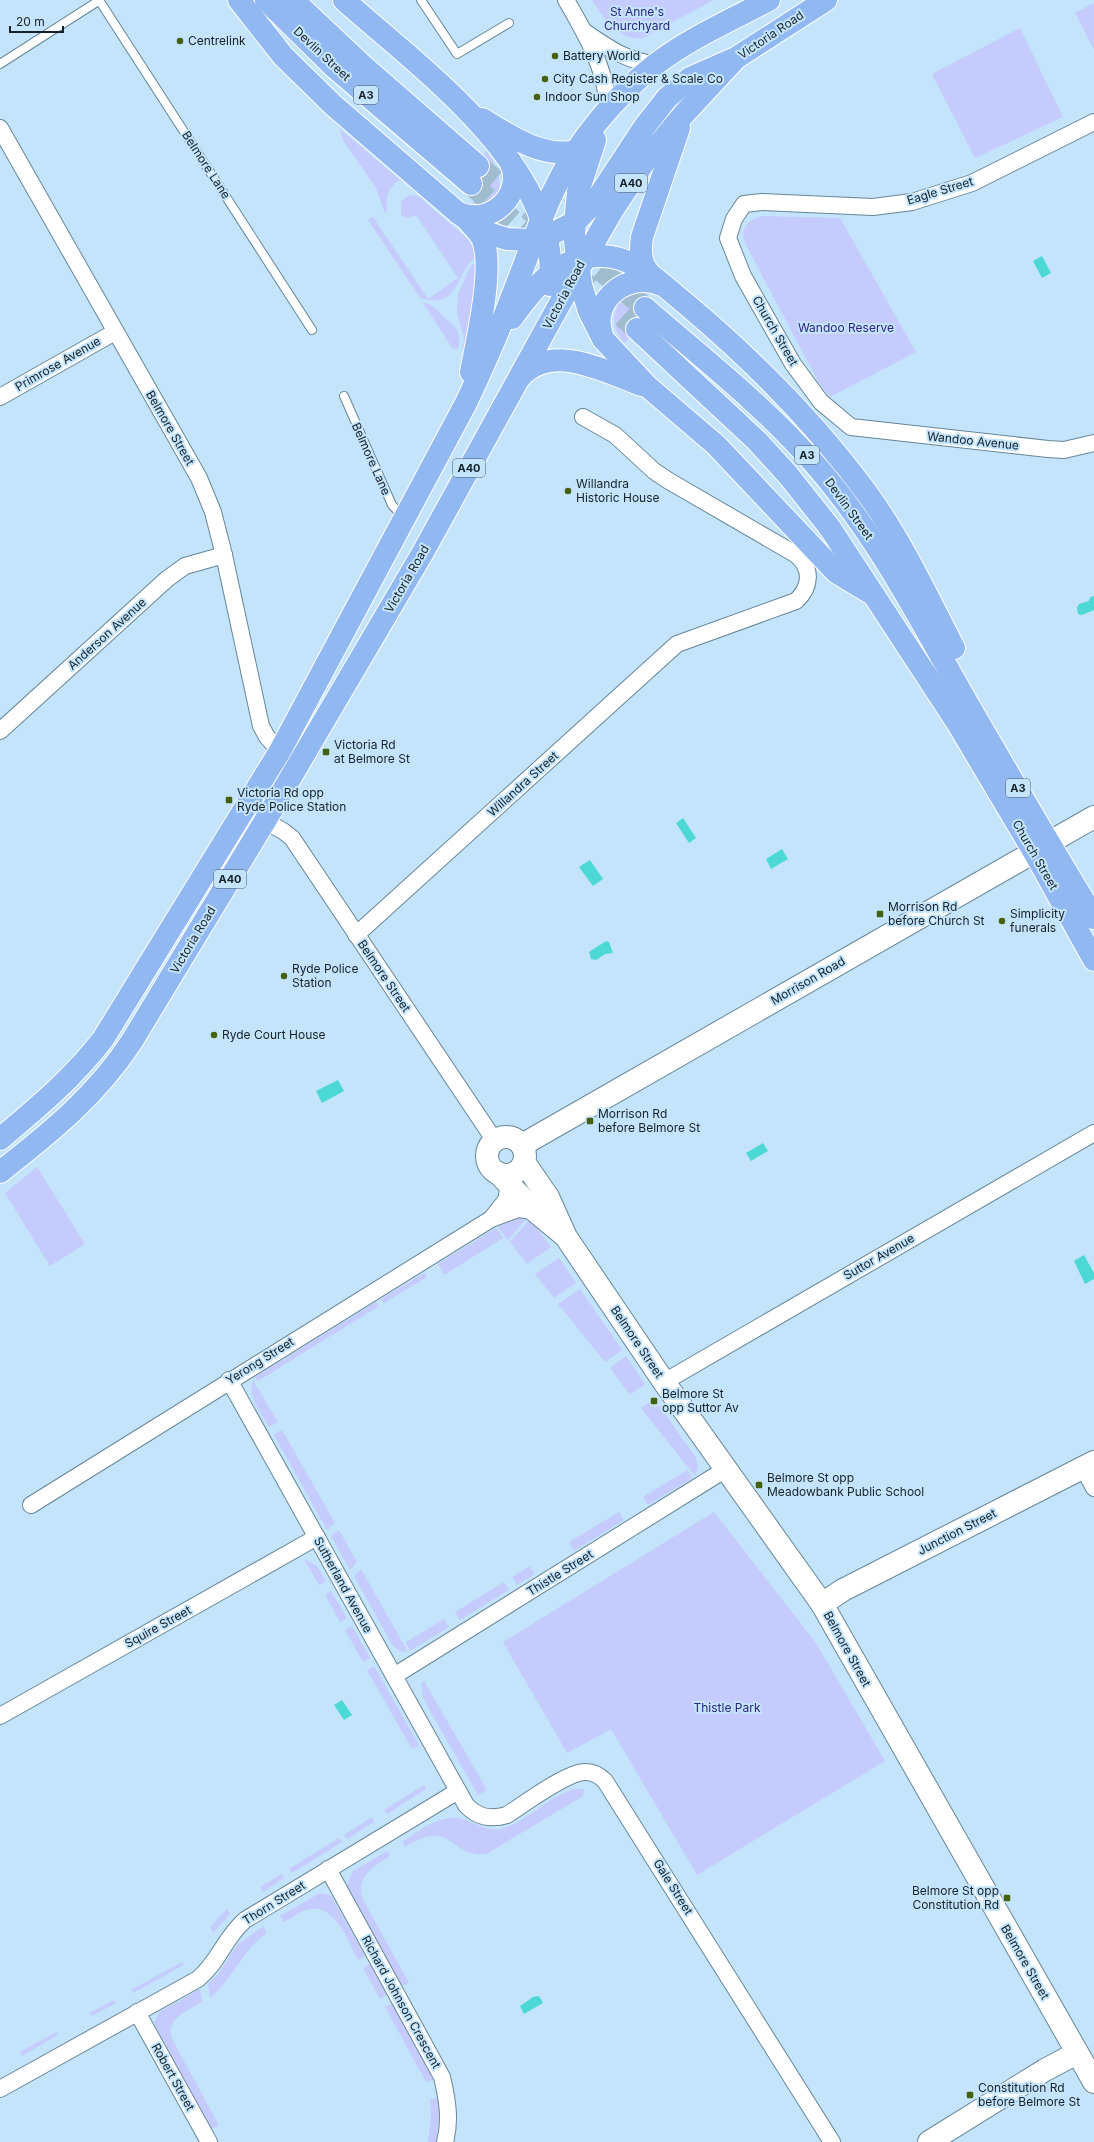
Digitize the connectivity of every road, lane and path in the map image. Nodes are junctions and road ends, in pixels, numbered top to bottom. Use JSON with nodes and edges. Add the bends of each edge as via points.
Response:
{"nodes":[{"id":1,"x":100,"y":0,"type":"edge"},
{"id":2,"x":239,"y":0,"type":"edge"},
{"id":3,"x":266,"y":0,"type":"edge"},
{"id":4,"x":293,"y":0,"type":"edge"},
{"id":5,"x":344,"y":0,"type":"edge"},
{"id":6,"x":421,"y":0,"type":"edge"},
{"id":7,"x":566,"y":0,"type":"edge"},
{"id":8,"x":769,"y":0,"type":"edge"},
{"id":9,"x":826,"y":0,"type":"edge"},
{"id":10,"x":509,"y":23,"type":"dead end"},
{"id":11,"x":585,"y":32,"type":"junction"},
{"id":12,"x":736,"y":58,"type":"junction"},
{"id":13,"x":0,"y":64,"type":"edge"},
{"id":14,"x":656,"y":64,"type":"junction"},
{"id":15,"x":607,"y":110,"type":"junction"},
{"id":16,"x":471,"y":112,"type":"junction"},
{"id":17,"x":684,"y":114,"type":"junction"},
{"id":18,"x":1094,"y":122,"type":"edge"},
{"id":19,"x":0,"y":128,"type":"edge"},
{"id":20,"x":577,"y":151,"type":"junction"},
{"id":21,"x":508,"y":158,"type":"junction"},
{"id":22,"x":460,"y":214,"type":"junction"},
{"id":23,"x":734,"y":219,"type":"joint"},
{"id":24,"x":575,"y":222,"type":"junction"},
{"id":25,"x":541,"y":231,"type":"junction"},
{"id":26,"x":579,"y":262,"type":"junction"},
{"id":27,"x":551,"y":272,"type":"junction"},
{"id":28,"x":657,"y":281,"type":"junction"},
{"id":29,"x":645,"y":308,"type":"tunnel mouth"},
{"id":30,"x":637,"y":329,"type":"tunnel mouth"},
{"id":31,"x":312,"y":330,"type":"dead end"},
{"id":32,"x":115,"y":332,"type":"junction"},
{"id":33,"x":610,"y":349,"type":"junction"},
{"id":34,"x":490,"y":350,"type":"junction"},
{"id":35,"x":531,"y":357,"type":"junction"},
{"id":36,"x":516,"y":382,"type":"junction"},
{"id":37,"x":647,"y":386,"type":"junction"},
{"id":38,"x":344,"y":396,"type":"dead end"},
{"id":39,"x":0,"y":397,"type":"edge"},
{"id":40,"x":466,"y":403,"type":"junction"},
{"id":41,"x":583,"y":417,"type":"dead end"},
{"id":42,"x":851,"y":427,"type":"joint"},
{"id":43,"x":1094,"y":444,"type":"edge"},
{"id":44,"x":404,"y":519,"type":"junction"},
{"id":45,"x":224,"y":555,"type":"junction"},
{"id":46,"x":875,"y":596,"type":"junction"},
{"id":47,"x":970,"y":707,"type":"junction"},
{"id":48,"x":0,"y":731,"type":"edge"},
{"id":49,"x":980,"y":742,"type":"junction"},
{"id":50,"x":280,"y":751,"type":"junction"},
{"id":51,"x":1094,"y":817,"type":"edge"},
{"id":52,"x":265,"y":821,"type":"junction"},
{"id":53,"x":1042,"y":847,"type":"junction"},
{"id":54,"x":1094,"y":918,"type":"edge"},
{"id":55,"x":356,"y":935,"type":"junction"},
{"id":56,"x":1094,"y":960,"type":"edge"},
{"id":57,"x":1094,"y":1133,"type":"edge"},
{"id":58,"x":0,"y":1139,"type":"edge"},
{"id":59,"x":494,"y":1141,"type":"junction"},
{"id":60,"x":523,"y":1154,"type":"junction"},
{"id":61,"x":0,"y":1172,"type":"edge"},
{"id":62,"x":516,"y":1192,"type":"junction"},
{"id":63,"x":491,"y":1219,"type":"junction"},
{"id":64,"x":566,"y":1237,"type":"junction"},
{"id":65,"x":229,"y":1380,"type":"junction"},
{"id":66,"x":664,"y":1382,"type":"junction"},
{"id":67,"x":1088,"y":1465,"type":"edge"},
{"id":68,"x":726,"y":1469,"type":"junction"},
{"id":69,"x":1094,"y":1488,"type":"edge"},
{"id":70,"x":31,"y":1505,"type":"dead end"},
{"id":71,"x":317,"y":1537,"type":"junction"},
{"id":72,"x":822,"y":1604,"type":"junction"},
{"id":73,"x":394,"y":1676,"type":"junction"},
{"id":74,"x":0,"y":1716,"type":"edge"},
{"id":75,"x":458,"y":1791,"type":"junction"},
{"id":76,"x":328,"y":1869,"type":"junction"},
{"id":77,"x":137,"y":2012,"type":"junction"},
{"id":78,"x":1077,"y":2053,"type":"junction"},
{"id":79,"x":1094,"y":2082,"type":"edge"},
{"id":80,"x":0,"y":2089,"type":"edge"},
{"id":81,"x":209,"y":2142,"type":"edge"},
{"id":82,"x":445,"y":2142,"type":"edge"},
{"id":83,"x":832,"y":2142,"type":"edge"},
{"id":84,"x":929,"y":2142,"type":"edge"}],
"edges":[{"from":1,"to":13,"type":"lane"},
{"from":1,"to":31,"type":"lane","name":"Belmore Lane"},
{"from":2,"to":22,"type":"highway","via":[[274,46],[309,83]]},
{"from":3,"to":4,"type":"highway","name":"Devlin Street","number":"A3","via":[[334,67],[475,175]]},
{"from":5,"to":16,"type":"highway"},
{"from":6,"to":10,"type":"lane","via":[[457,54]]},
{"from":7,"to":11,"type":"street"},
{"from":8,"to":14,"type":"highway","name":"Victoria Road","number":"A40","via":[[715,28]]},
{"from":9,"to":12,"type":"highway","name":"Victoria Road","number":"A40"},
{"from":11,"to":14,"type":"street","via":[[625,58]]},
{"from":11,"to":15,"type":"street","via":[[607,91]]},
{"from":12,"to":17,"type":"highway","name":"Victoria Road","number":"A40"},
{"from":12,"to":24,"type":"highway","via":[[690,78],[668,98],[641,132],[595,202]]},
{"from":14,"to":15,"type":"highway","name":"Victoria Road","number":"A40"},
{"from":15,"to":20,"type":"highway","name":"Victoria Road","number":"A40"},
{"from":15,"to":24,"type":"highway","via":[[582,175]]},
{"from":16,"to":20,"type":"highway","via":[[514,138],[542,149],[563,153]]},
{"from":16,"to":21,"type":"highway"},
{"from":17,"to":26,"type":"highway","name":"Victoria Road","number":"A40","via":[[645,161]]},
{"from":17,"to":28,"type":"highway","via":[[642,237],[641,256],[644,267]]},
{"from":18,"to":23,"type":"street","name":"Eagle Street","via":[[972,183],[912,202],[872,207],[762,202],[744,204]]},
{"from":19,"to":32,"type":"street","name":"Belmore Street"},
{"from":20,"to":25,"type":"highway","name":"Victoria Road","number":"A40","via":[[554,190]]},
{"from":21,"to":22,"type":"highway","via":[[514,176],[511,191],[503,204],[482,217]]},
{"from":21,"to":25,"type":"highway","via":[[524,184]]},
{"from":22,"to":25,"type":"highway","via":[[495,236],[507,239]]},
{"from":22,"to":40,"type":"highway","via":[[480,234],[486,259],[485,294]]},
{"from":23,"to":42,"type":"street","name":"Church Street","via":[[728,238],[743,276],[766,319],[793,364],[821,402]]},
{"from":24,"to":25,"type":"highway"},
{"from":24,"to":26,"type":"highway"},
{"from":25,"to":27,"type":"highway"},
{"from":25,"to":34,"type":"highway","name":"Victoria Road","number":"A40"},
{"from":26,"to":27,"type":"highway"},
{"from":26,"to":28,"type":"highway","via":[[614,258],[634,264]]},
{"from":26,"to":33,"type":"highway","via":[[593,322]]},
{"from":26,"to":35,"type":"highway","name":"Victoria Road","number":"A40"},
{"from":27,"to":34,"type":"highway","via":[[525,300]]},
{"from":27,"to":35,"type":"highway","via":[[545,312]]},
{"from":28,"to":33,"type":"highway","via":[[627,283],[612,293],[604,305],[600,322],[602,336]]},
{"from":28,"to":47,"type":"highway","via":[[716,329],[770,381],[826,441],[870,498],[914,572],[955,649]]},
{"from":29,"to":47,"type":"highway","name":"Devlin Street","number":"A3","via":[[770,417],[812,461],[856,516],[904,590]]},
{"from":30,"to":46,"type":"highway","number":"A3","via":[[757,441],[788,475],[830,528]]},
{"from":32,"to":39,"type":"street","name":"Primrose Avenue"},
{"from":32,"to":45,"type":"street","name":"Belmore Street","via":[[198,478],[213,512]]},
{"from":33,"to":37,"type":"highway"},
{"from":34,"to":40,"type":"highway","name":"Victoria Road","number":"A40"},
{"from":35,"to":36,"type":"highway","name":"Victoria Road","number":"A40"},
{"from":36,"to":37,"type":"highway","via":[[538,364],[562,360],[585,364]]},
{"from":36,"to":52,"type":"highway","name":"Victoria Road","number":"A40","via":[[422,554]]},
{"from":37,"to":46,"type":"highway","via":[[716,445],[836,572]]},
{"from":38,"to":44,"type":"lane","name":"Belmore Lane","via":[[392,505]]},
{"from":40,"to":44,"type":"highway","name":"Victoria Road","number":"A40"},
{"from":41,"to":55,"type":"street","name":"Willandra Street","via":[[615,435],[654,471],[796,554],[807,567],[808,586],[796,601],[677,644]]},
{"from":42,"to":43,"type":"street","name":"Wandoo Avenue","via":[[1048,449],[1072,449]]},
{"from":44,"to":50,"type":"highway","name":"Victoria Road","number":"A40"},
{"from":45,"to":48,"type":"street","name":"Anderson Avenue","via":[[185,566],[167,579]]},
{"from":45,"to":50,"type":"street","name":"Belmore Street","via":[[257,712],[267,737]]},
{"from":46,"to":49,"type":"highway","number":"A3"},
{"from":47,"to":49,"type":"highway","name":"Devlin Street","number":"A3"},
{"from":49,"to":53,"type":"highway","name":"Church Street","number":"A3"},
{"from":50,"to":58,"type":"highway","name":"Victoria Road","number":"A40","via":[[103,1039],[57,1092]]},
{"from":51,"to":53,"type":"street","name":"Morrison Road"},
{"from":52,"to":55,"type":"street","name":"Belmore Street","via":[[292,838]]},
{"from":52,"to":61,"type":"highway","name":"Victoria Road","number":"A40","via":[[116,1066],[67,1117]]},
{"from":53,"to":54,"type":"highway","name":"Church Street","number":"A3"},
{"from":53,"to":56,"type":"highway","name":"Church Street","number":"A3"},
{"from":53,"to":60,"type":"street","name":"Morrison Road"},
{"from":55,"to":59,"type":"street","name":"Belmore Street"},
{"from":57,"to":66,"type":"street","name":"Suttor Avenue"},
{"from":59,"to":60,"type":"street","via":[[512,1138]]},
{"from":59,"to":62,"type":"street","name":"Belmore Street","via":[[490,1146],[489,1164]]},
{"from":60,"to":62,"type":"street","name":"Morrison Road","via":[[521,1168],[510,1174]]},
{"from":60,"to":64,"type":"street","name":"Belmore Street","via":[[548,1197]]},
{"from":62,"to":63,"type":"street","name":"Yerong Street"},
{"from":62,"to":63,"type":"street","name":"Yerong Street","via":[[518,1209]]},
{"from":62,"to":64,"type":"street","name":"Belmore Street"},
{"from":63,"to":65,"type":"street","name":"Yerong Street"},
{"from":64,"to":66,"type":"street","name":"Belmore Street"},
{"from":65,"to":70,"type":"street","name":"Yerong Street"},
{"from":65,"to":71,"type":"street","name":"Sutherland Avenue"},
{"from":66,"to":68,"type":"street","name":"Belmore Street"},
{"from":67,"to":69,"type":"street"},
{"from":67,"to":72,"type":"street","name":"Junction Street","via":[[843,1590]]},
{"from":68,"to":72,"type":"street","name":"Belmore Street"},
{"from":68,"to":73,"type":"street","name":"Thistle Street"},
{"from":71,"to":73,"type":"street","name":"Sutherland Avenue"},
{"from":71,"to":74,"type":"street","name":"Squire Street"},
{"from":72,"to":78,"type":"street","name":"Belmore Street"},
{"from":73,"to":75,"type":"street","name":"Sutherland Avenue"},
{"from":75,"to":76,"type":"street","name":"Thorn Street"},
{"from":75,"to":83,"type":"street","name":"Gale Street","via":[[477,1815],[492,1818],[506,1815],[572,1774],[593,1773],[606,1781]]},
{"from":76,"to":77,"type":"street","name":"Thorn Street","via":[[240,1924],[227,1938],[210,1967],[198,1979]]},
{"from":76,"to":82,"type":"street","name":"Richard Johnson Crescent","via":[[442,2077],[449,2117]]},
{"from":77,"to":80,"type":"street","name":"Thorn Street"},
{"from":77,"to":81,"type":"street","name":"Robert Street"},
{"from":78,"to":79,"type":"street","name":"Belmore Street"},
{"from":78,"to":84,"type":"street"}]}
